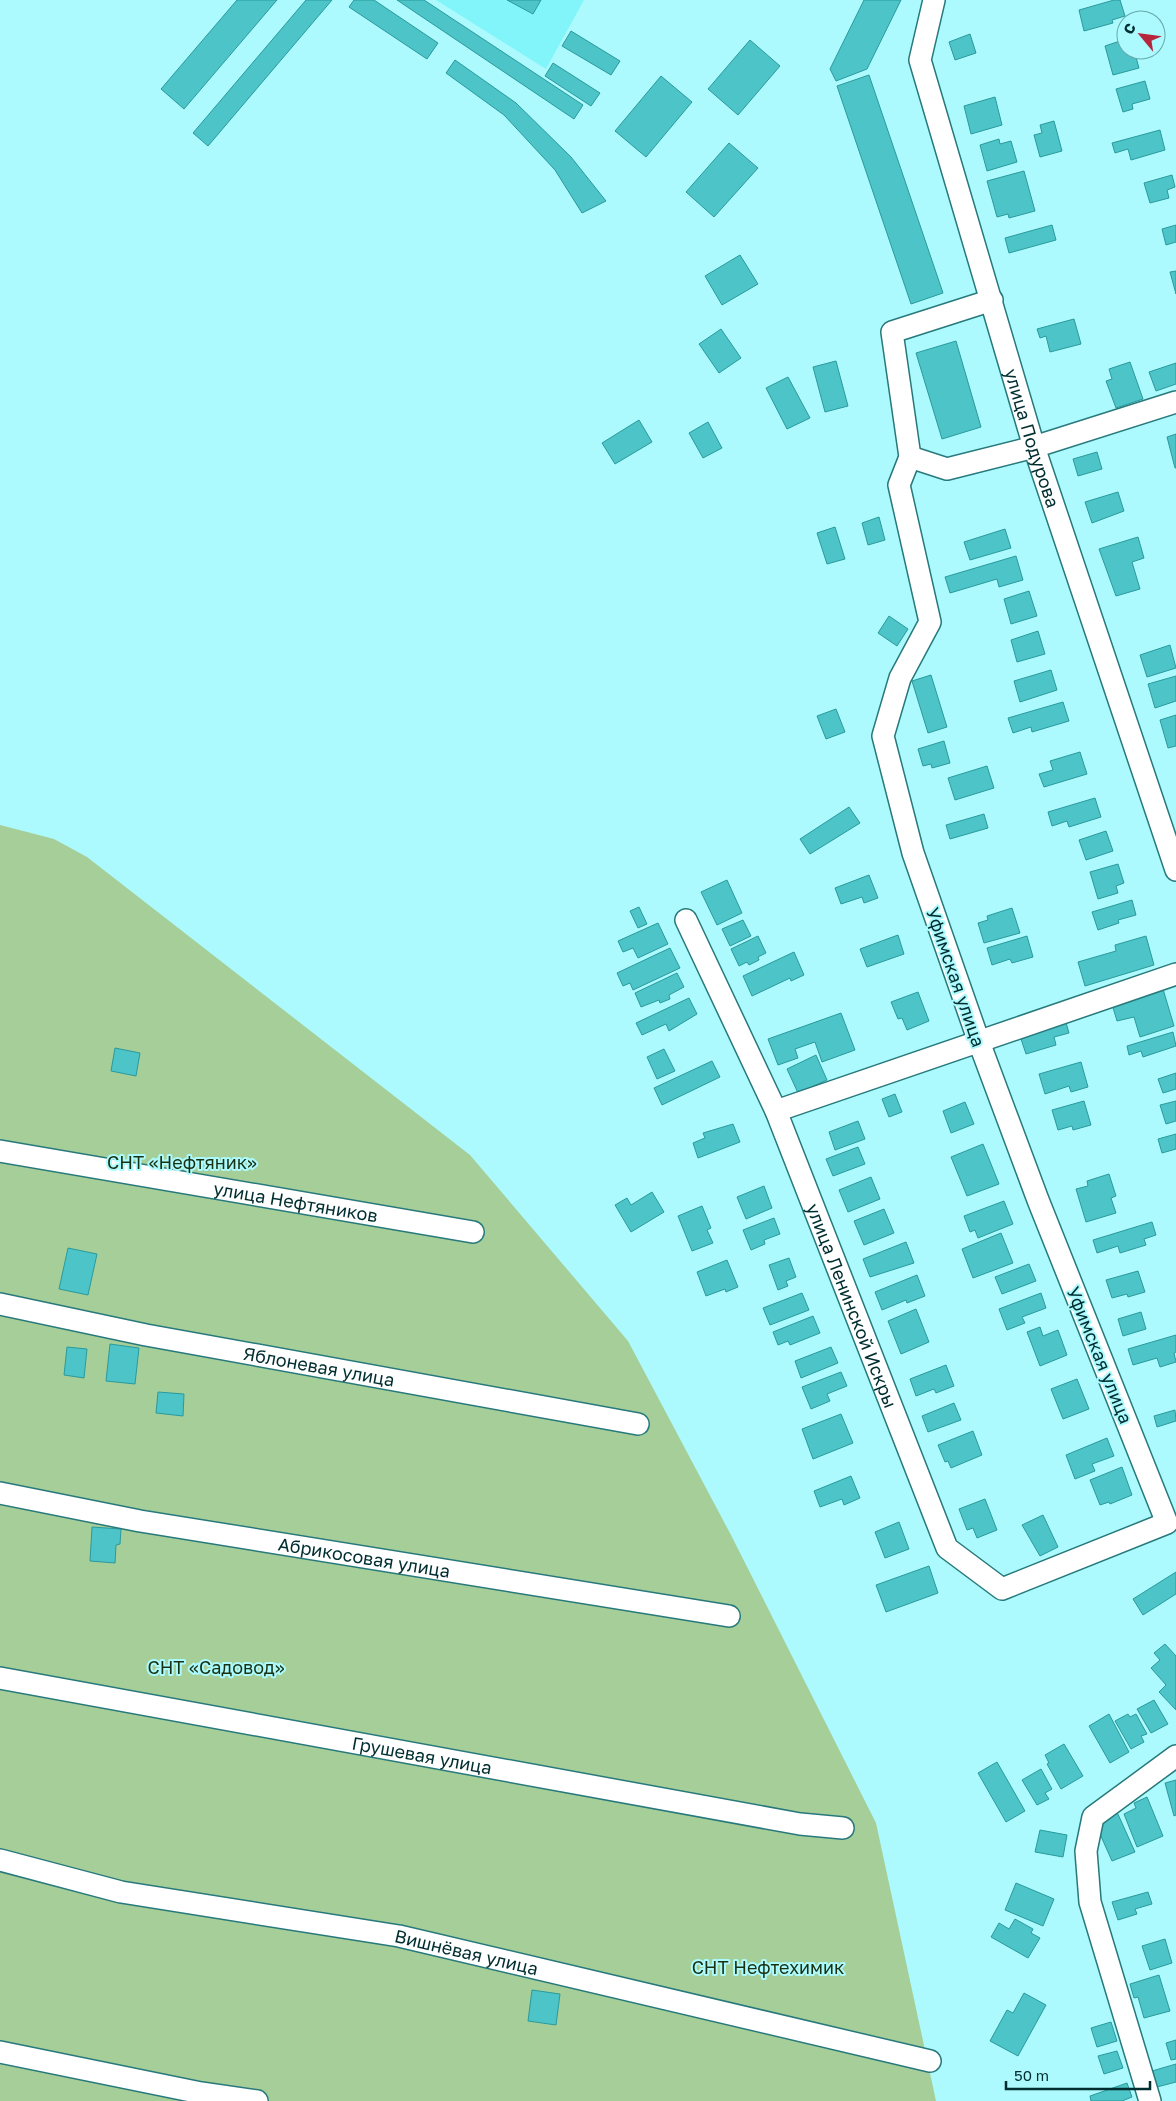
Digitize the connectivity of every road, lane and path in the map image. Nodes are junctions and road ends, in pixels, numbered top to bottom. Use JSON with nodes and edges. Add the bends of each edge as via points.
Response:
{"nodes":[{"id":1,"x":934,"y":0,"type":"edge"},
{"id":2,"x":992,"y":300,"type":"junction"},
{"id":3,"x":1176,"y":402,"type":"edge"},
{"id":4,"x":1034,"y":447,"type":"junction"},
{"id":5,"x":910,"y":457,"type":"junction"},
{"id":6,"x":1176,"y":870,"type":"edge"},
{"id":7,"x":686,"y":920,"type":"dead end"},
{"id":8,"x":1176,"y":974,"type":"edge"},
{"id":9,"x":978,"y":1042,"type":"junction"},
{"id":10,"x":776,"y":1111,"type":"junction"},
{"id":11,"x":0,"y":1151,"type":"edge"},
{"id":12,"x":473,"y":1232,"type":"dead end"},
{"id":13,"x":0,"y":1304,"type":"edge"},
{"id":14,"x":638,"y":1424,"type":"dead end"},
{"id":15,"x":0,"y":1493,"type":"edge"},
{"id":16,"x":1172,"y":1526,"type":"edge"},
{"id":17,"x":1086,"y":1555,"type":"joint"},
{"id":18,"x":729,"y":1616,"type":"dead end"},
{"id":19,"x":0,"y":1678,"type":"edge"},
{"id":20,"x":1176,"y":1756,"type":"edge"},
{"id":21,"x":843,"y":1828,"type":"dead end"},
{"id":22,"x":0,"y":1860,"type":"edge"},
{"id":23,"x":0,"y":2052,"type":"edge"},
{"id":24,"x":930,"y":2061,"type":"dead end"},
{"id":25,"x":257,"y":2101,"type":"edge"},
{"id":26,"x":1150,"y":2101,"type":"edge"}],
"edges":[{"from":1,"to":2,"type":"street","name":"улица Подурова","via":[[920,60]]},
{"from":2,"to":4,"type":"street","name":"улица Подурова"},
{"from":2,"to":5,"type":"street","via":[[892,332]]},
{"from":3,"to":4,"type":"street"},
{"from":4,"to":5,"type":"street","via":[[947,468]]},
{"from":4,"to":6,"type":"street","name":"улица Подурова"},
{"from":5,"to":9,"type":"street","name":"Уфимская улица","via":[[899,484],[930,622],[900,678],[883,736],[913,853]]},
{"from":7,"to":10,"type":"street","name":"улица Ленинской Искры"},
{"from":8,"to":9,"type":"street"},
{"from":9,"to":10,"type":"street"},
{"from":9,"to":16,"type":"street","name":"Уфимская улица","via":[[1038,1200]]},
{"from":10,"to":17,"type":"street","name":"улица Ленинской Искры","via":[[947,1548],[1002,1589]]},
{"from":11,"to":12,"type":"street","name":"улица Нефтяников"},
{"from":13,"to":14,"type":"street","name":"Яблоневая улица","via":[[146,1335]]},
{"from":15,"to":18,"type":"street","name":"Абрикосовая улица","via":[[140,1521]]},
{"from":16,"to":17,"type":"street","name":"Уфимская улица"},
{"from":19,"to":21,"type":"street","name":"Грушевая улица","via":[[800,1824]]},
{"from":20,"to":26,"type":"street","via":[[1092,1817],[1086,1851],[1090,1902]]},
{"from":22,"to":24,"type":"street","name":"Вишнёвая улица","via":[[121,1892],[399,1936]]},
{"from":23,"to":25,"type":"street"}]}
